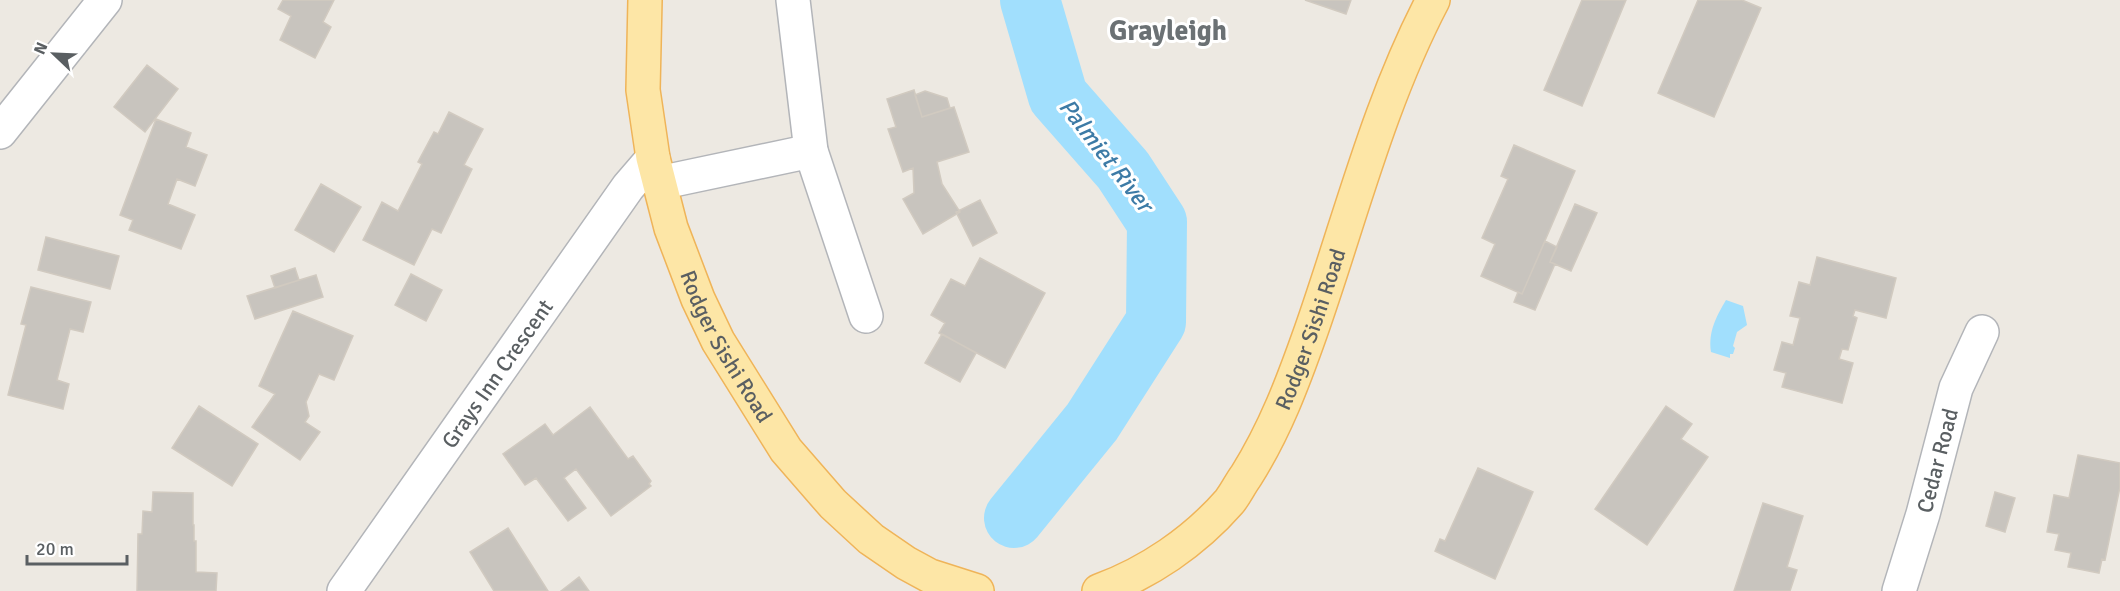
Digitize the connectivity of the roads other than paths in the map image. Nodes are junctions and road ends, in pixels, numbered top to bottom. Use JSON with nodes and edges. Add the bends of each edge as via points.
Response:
{"nodes":[{"id":1,"x":105,"y":0,"type":"edge"},
{"id":2,"x":645,"y":0,"type":"edge"},
{"id":3,"x":793,"y":0,"type":"edge"},
{"id":4,"x":1433,"y":0,"type":"edge"},
{"id":5,"x":0,"y":132,"type":"edge"},
{"id":6,"x":811,"y":151,"type":"junction"},
{"id":7,"x":656,"y":171,"type":"junction"},
{"id":8,"x":866,"y":316,"type":"dead end"},
{"id":9,"x":1982,"y":332,"type":"dead end"},
{"id":10,"x":969,"y":589,"type":"edge"},
{"id":11,"x":344,"y":591,"type":"edge"},
{"id":12,"x":1099,"y":591,"type":"edge"},
{"id":13,"x":1899,"y":591,"type":"edge"}],
"edges":[{"from":1,"to":5,"type":"street"},
{"from":2,"to":7,"type":"main road","name":"Rodger Sishi Road","via":[[643,90]]},
{"from":3,"to":6,"type":"street"},
{"from":4,"to":12,"type":"main road","name":"Rodger Sishi Road","via":[[1380,119],[1288,396],[1255,461],[1230,502],[1189,540],[1150,568]]},
{"from":6,"to":7,"type":"street"},
{"from":6,"to":8,"type":"street"},
{"from":7,"to":10,"type":"main road","name":"Rodger Sishi Road","via":[[670,228],[698,299],[718,341],[786,450],[871,539],[930,576]]},
{"from":7,"to":11,"type":"street","name":"Grays Inn Crescent","via":[[627,187]]},
{"from":9,"to":13,"type":"street","name":"Cedar Road","via":[[1956,388]]}]}
